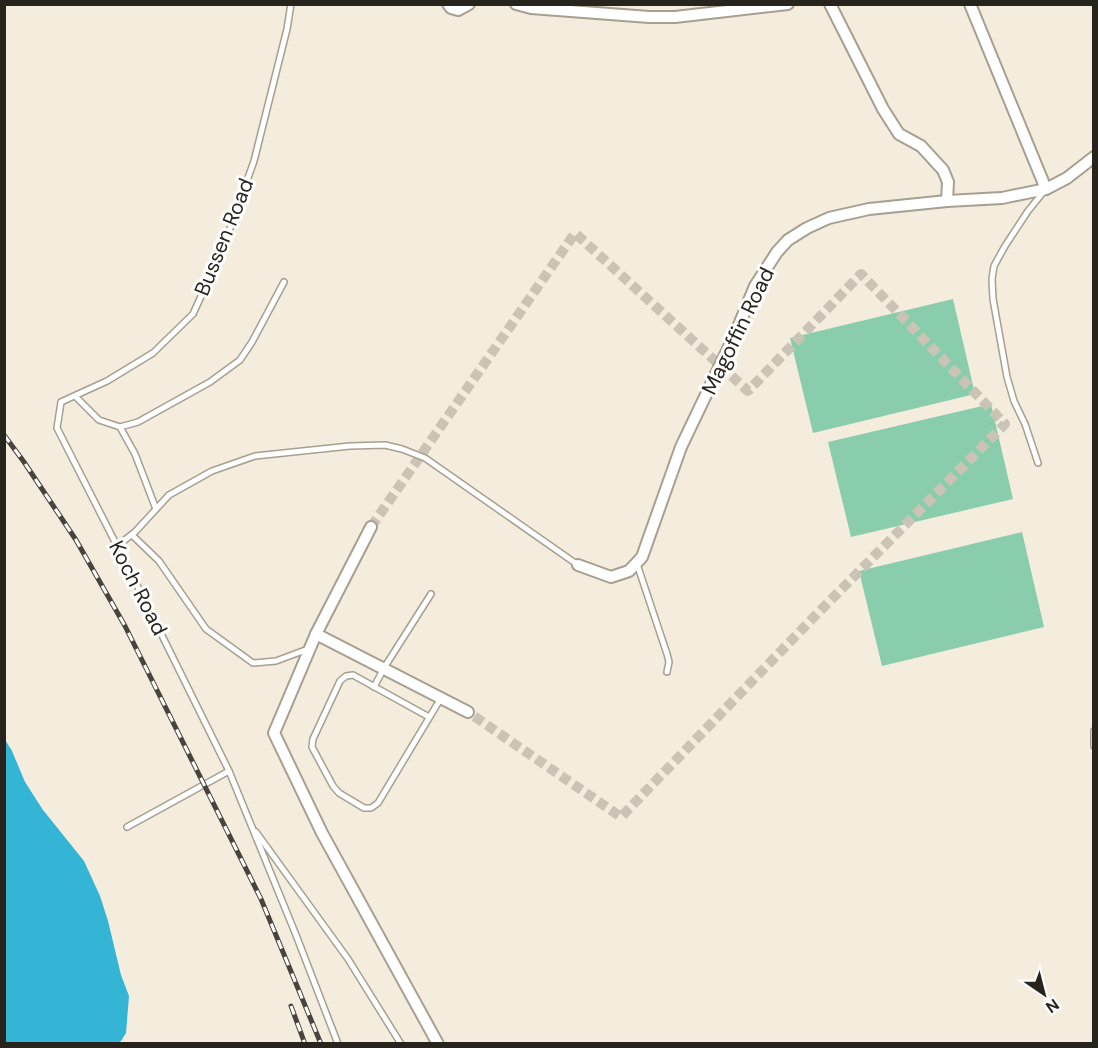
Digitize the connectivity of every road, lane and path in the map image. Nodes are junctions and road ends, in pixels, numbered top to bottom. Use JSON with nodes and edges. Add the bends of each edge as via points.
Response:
{"nodes":[{"id":1,"x":291,"y":4,"type":"edge"},
{"id":2,"x":448,"y":4,"type":"edge"},
{"id":3,"x":469,"y":4,"type":"edge"},
{"id":4,"x":516,"y":4,"type":"edge"},
{"id":5,"x":788,"y":4,"type":"edge"},
{"id":6,"x":830,"y":4,"type":"edge"},
{"id":7,"x":970,"y":4,"type":"edge"},
{"id":8,"x":1094,"y":158,"type":"edge"},
{"id":9,"x":1046,"y":189,"type":"junction"},
{"id":10,"x":947,"y":201,"type":"junction"},
{"id":11,"x":284,"y":282,"type":"dead end"},
{"id":12,"x":75,"y":396,"type":"junction"},
{"id":13,"x":61,"y":402,"type":"joint"},
{"id":14,"x":120,"y":427,"type":"junction"},
{"id":15,"x":1038,"y":463,"type":"dead end"},
{"id":16,"x":156,"y":509,"type":"junction"},
{"id":17,"x":371,"y":527,"type":"tunnel mouth"},
{"id":18,"x":132,"y":535,"type":"junction"},
{"id":19,"x":117,"y":546,"type":"junction"},
{"id":20,"x":637,"y":562,"type":"junction"},
{"id":21,"x":578,"y":565,"type":"joint"},
{"id":22,"x":431,"y":594,"type":"dead end"},
{"id":23,"x":316,"y":634,"type":"junction"},
{"id":24,"x":310,"y":649,"type":"junction"},
{"id":25,"x":384,"y":668,"type":"junction"},
{"id":26,"x":667,"y":672,"type":"dead end"},
{"id":27,"x":374,"y":687,"type":"junction"},
{"id":28,"x":441,"y":698,"type":"junction"},
{"id":29,"x":468,"y":712,"type":"tunnel mouth"},
{"id":30,"x":429,"y":717,"type":"junction"},
{"id":31,"x":1094,"y":731,"type":"edge"},
{"id":32,"x":1094,"y":746,"type":"edge"},
{"id":33,"x":229,"y":771,"type":"junction"},
{"id":34,"x":251,"y":825,"type":"junction"},
{"id":35,"x":127,"y":827,"type":"dead end"},
{"id":36,"x":338,"y":1044,"type":"edge"},
{"id":37,"x":401,"y":1044,"type":"edge"},
{"id":38,"x":438,"y":1044,"type":"edge"}],
"edges":[{"from":1,"to":12,"type":"lane","name":"Bussen Road","via":[[254,161],[223,248],[193,314],[153,353]]},
{"from":2,"to":3,"type":"street","via":[[458,10]]},
{"from":4,"to":5,"type":"street","via":[[649,17]]},
{"from":6,"to":10,"type":"street","via":[[892,124],[900,134],[921,146],[943,170],[948,182]]},
{"from":7,"to":9,"type":"street"},
{"from":8,"to":9,"type":"street","name":"Magoffin Road"},
{"from":9,"to":10,"type":"street","name":"Magoffin Road","via":[[1002,198]]},
{"from":9,"to":15,"type":"lane","via":[[1005,246],[992,279],[1007,377]]},
{"from":10,"to":20,"type":"street","name":"Magoffin Road","via":[[869,209],[829,218],[788,240],[777,252],[755,286],[681,447]]},
{"from":11,"to":14,"type":"lane","via":[[240,360],[210,382],[138,422]]},
{"from":12,"to":13,"type":"lane","name":"Bussen Road"},
{"from":12,"to":14,"type":"lane","via":[[99,420]]},
{"from":13,"to":19,"type":"lane","name":"Koch Road","via":[[57,428]]},
{"from":14,"to":16,"type":"lane"},
{"from":16,"to":18,"type":"lane"},
{"from":16,"to":21,"type":"lane","via":[[169,495],[212,471],[255,456],[384,445],[425,458]]},
{"from":17,"to":23,"type":"street"},
{"from":18,"to":19,"type":"lane"},
{"from":18,"to":24,"type":"lane","via":[[159,561],[206,629],[253,663]]},
{"from":19,"to":33,"type":"lane","name":"Koch Road"},
{"from":20,"to":21,"type":"street","via":[[629,571],[611,577]]},
{"from":20,"to":26,"type":"lane","via":[[667,654]]},
{"from":22,"to":25,"type":"lane"},
{"from":23,"to":24,"type":"street"},
{"from":23,"to":25,"type":"street"},
{"from":24,"to":38,"type":"street","via":[[274,733],[322,833]]},
{"from":25,"to":27,"type":"lane"},
{"from":25,"to":28,"type":"street"},
{"from":27,"to":30,"type":"lane"},
{"from":27,"to":30,"type":"lane","via":[[353,675],[340,681],[312,747],[333,786],[364,808],[378,803]]},
{"from":28,"to":29,"type":"street"},
{"from":28,"to":30,"type":"lane"},
{"from":31,"to":32,"type":"lane"},
{"from":33,"to":34,"type":"lane","name":"Koch Road"},
{"from":33,"to":35,"type":"lane"},
{"from":34,"to":36,"type":"lane"},
{"from":34,"to":37,"type":"lane","via":[[348,959]]}]}
